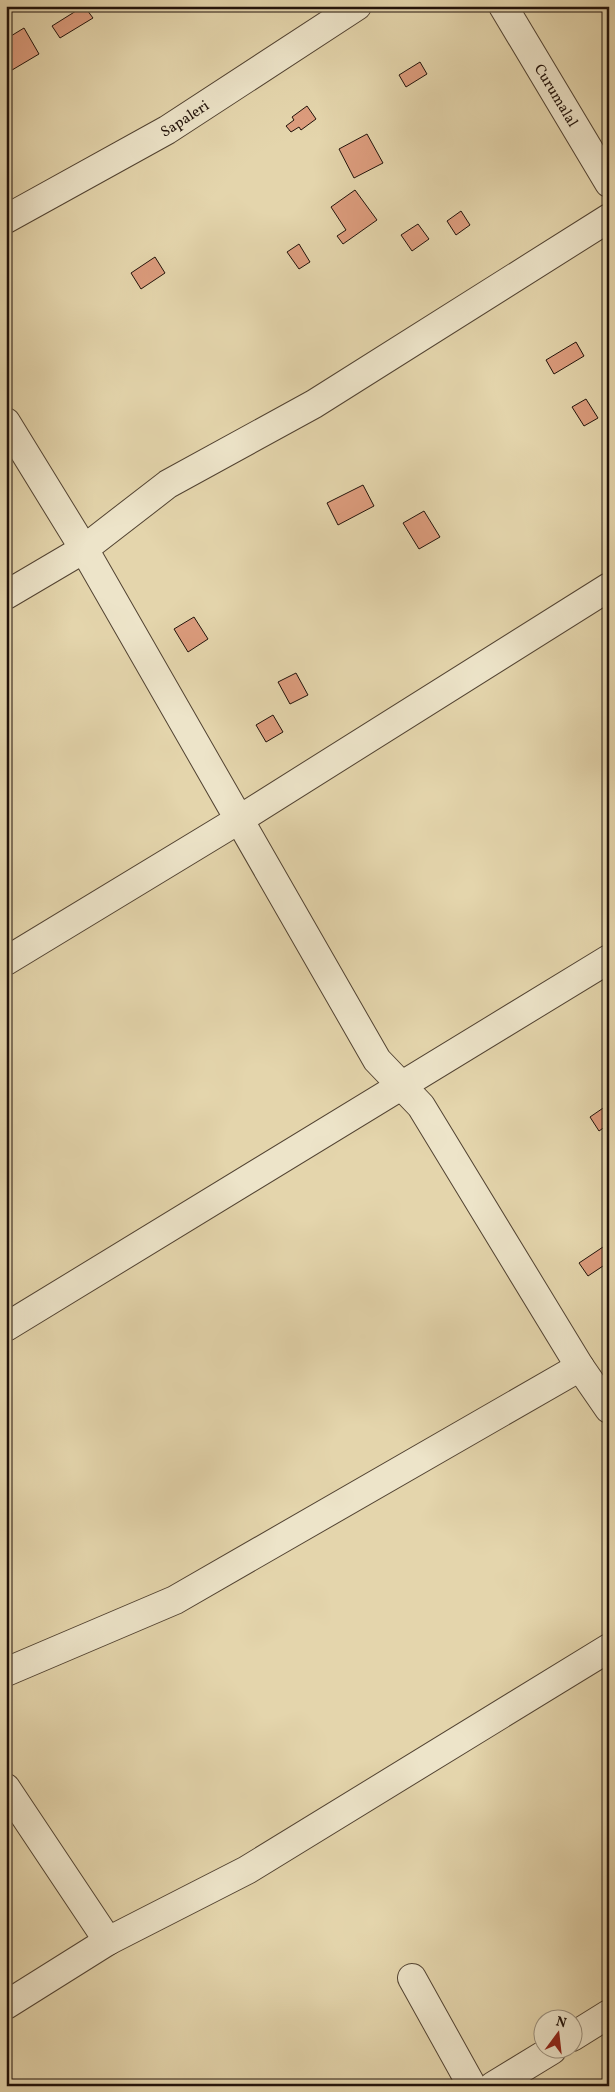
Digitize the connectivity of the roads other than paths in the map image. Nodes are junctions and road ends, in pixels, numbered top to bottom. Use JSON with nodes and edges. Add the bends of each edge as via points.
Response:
{"nodes":[{"id":1,"x":357,"y":6,"type":"edge"},
{"id":2,"x":504,"y":6,"type":"edge"},
{"id":3,"x":609,"y":183,"type":"edge"},
{"id":4,"x":609,"y":218,"type":"edge"},
{"id":5,"x":6,"y":219,"type":"edge"},
{"id":6,"x":6,"y":422,"type":"edge"},
{"id":7,"x":84,"y":549,"type":"junction"},
{"id":8,"x":609,"y":587,"type":"edge"},
{"id":9,"x":6,"y":595,"type":"edge"},
{"id":10,"x":240,"y":818,"type":"junction"},
{"id":11,"x":609,"y":959,"type":"edge"},
{"id":12,"x":6,"y":961,"type":"edge"},
{"id":13,"x":400,"y":1086,"type":"junction"},
{"id":14,"x":6,"y":1327,"type":"edge"},
{"id":15,"x":580,"y":1367,"type":"junction"},
{"id":16,"x":609,"y":1409,"type":"edge"},
{"id":17,"x":609,"y":1648,"type":"edge"},
{"id":18,"x":6,"y":1672,"type":"edge"},
{"id":19,"x":6,"y":1788,"type":"edge"},
{"id":20,"x":108,"y":1942,"type":"junction"},
{"id":21,"x":412,"y":1978,"type":"dead end"},
{"id":22,"x":6,"y":2005,"type":"edge"},
{"id":23,"x":609,"y":2014,"type":"edge"},
{"id":24,"x":582,"y":2031,"type":"edge"},
{"id":25,"x":536,"y":2060,"type":"edge"},
{"id":26,"x":472,"y":2086,"type":"edge"},
{"id":27,"x":493,"y":2086,"type":"edge"}],
"edges":[{"from":1,"to":5,"type":"street","name":"Sapaleri","via":[[167,130]]},
{"from":2,"to":3,"type":"street","name":"Curumalal"},
{"from":4,"to":7,"type":"street","via":[[314,404],[168,484]]},
{"from":6,"to":7,"type":"street"},
{"from":7,"to":9,"type":"street"},
{"from":7,"to":10,"type":"street"},
{"from":8,"to":10,"type":"street"},
{"from":10,"to":12,"type":"street"},
{"from":10,"to":13,"type":"street","via":[[377,1060]]},
{"from":11,"to":13,"type":"street"},
{"from":13,"to":14,"type":"street"},
{"from":13,"to":15,"type":"street","via":[[421,1106]]},
{"from":15,"to":16,"type":"street"},
{"from":15,"to":18,"type":"street","via":[[175,1600]]},
{"from":17,"to":20,"type":"street","via":[[247,1870]]},
{"from":19,"to":20,"type":"street"},
{"from":20,"to":22,"type":"street"},
{"from":21,"to":26,"type":"street"},
{"from":23,"to":24,"type":"street"},
{"from":25,"to":27,"type":"street"}]}
